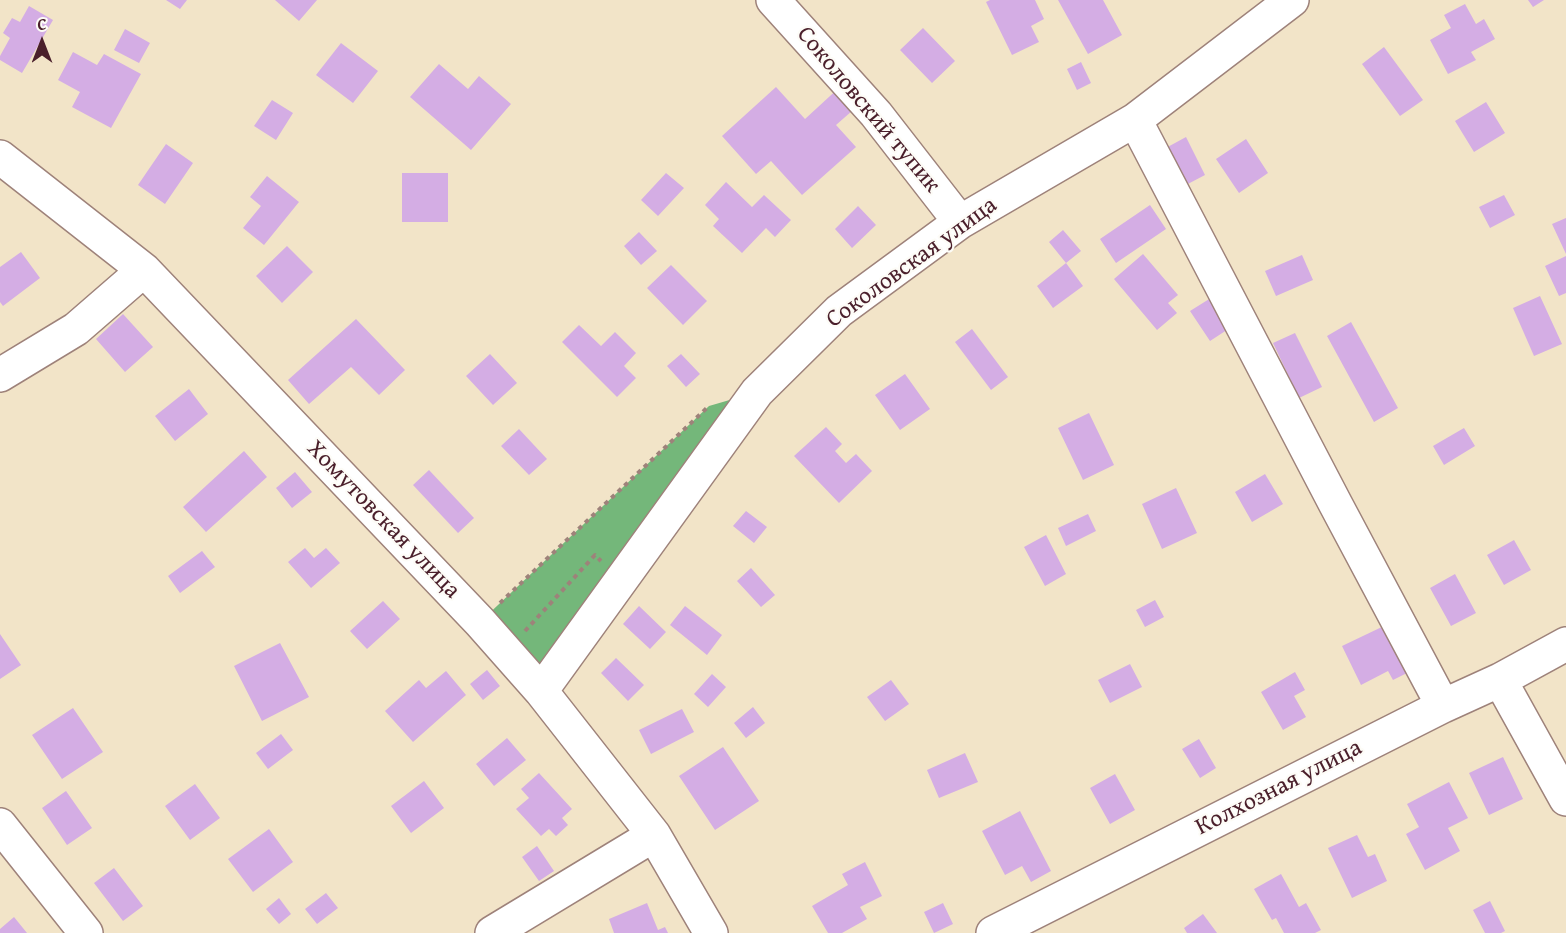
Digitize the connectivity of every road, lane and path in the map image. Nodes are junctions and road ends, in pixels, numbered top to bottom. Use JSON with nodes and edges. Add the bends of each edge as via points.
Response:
{"nodes":[{"id":1,"x":773,"y":0,"type":"edge"},
{"id":2,"x":1292,"y":0,"type":"edge"},
{"id":3,"x":1135,"y":120,"type":"junction"},
{"id":4,"x":0,"y":157,"type":"edge"},
{"id":5,"x":960,"y":222,"type":"junction"},
{"id":6,"x":144,"y":270,"type":"junction"},
{"id":7,"x":0,"y":375,"type":"edge"},
{"id":8,"x":757,"y":392,"type":"junction"},
{"id":9,"x":620,"y":581,"type":"junction"},
{"id":10,"x":480,"y":622,"type":"junction"},
{"id":11,"x":1566,"y":644,"type":"edge"},
{"id":12,"x":506,"y":652,"type":"junction"},
{"id":13,"x":1500,"y":680,"type":"junction"},
{"id":14,"x":541,"y":691,"type":"junction"},
{"id":15,"x":1443,"y":706,"type":"junction"},
{"id":16,"x":1566,"y":799,"type":"edge"},
{"id":17,"x":0,"y":825,"type":"edge"},
{"id":18,"x":654,"y":835,"type":"junction"},
{"id":19,"x":86,"y":933,"type":"edge"},
{"id":20,"x":492,"y":933,"type":"edge"},
{"id":21,"x":711,"y":933,"type":"edge"},
{"id":22,"x":993,"y":933,"type":"edge"}],
"edges":[{"from":1,"to":5,"type":"street","name":"Соколовский тупик","via":[[876,114]]},
{"from":2,"to":3,"type":"street","name":"Соколовская улица"},
{"from":3,"to":5,"type":"street","name":"Соколовская улица"},
{"from":3,"to":15,"type":"street"},
{"from":4,"to":6,"type":"street","name":"Хомутовская улица"},
{"from":5,"to":8,"type":"street","name":"Соколовская улица","via":[[839,310]]},
{"from":6,"to":7,"type":"street","via":[[76,329]]},
{"from":6,"to":10,"type":"street","name":"Хомутовская улица"},
{"from":8,"to":9,"type":"street","name":"Соколовская улица"},
{"from":8,"to":10,"type":"path","via":[[709,406]]},
{"from":9,"to":12,"type":"path","via":[[595,555]]},
{"from":9,"to":14,"type":"street","name":"Соколовская улица"},
{"from":10,"to":12,"type":"street","name":"Хомутовская улица"},
{"from":11,"to":13,"type":"street","name":"Колхозная улица"},
{"from":12,"to":14,"type":"street","name":"Хомутовская улица"},
{"from":13,"to":15,"type":"street","name":"Колхозная улица"},
{"from":13,"to":16,"type":"street"},
{"from":14,"to":18,"type":"street","name":"Хомутовская улица"},
{"from":15,"to":22,"type":"street","name":"Колхозная улица"},
{"from":17,"to":19,"type":"street"},
{"from":18,"to":20,"type":"street"},
{"from":18,"to":21,"type":"street","name":"Хомутовская улица"}]}
